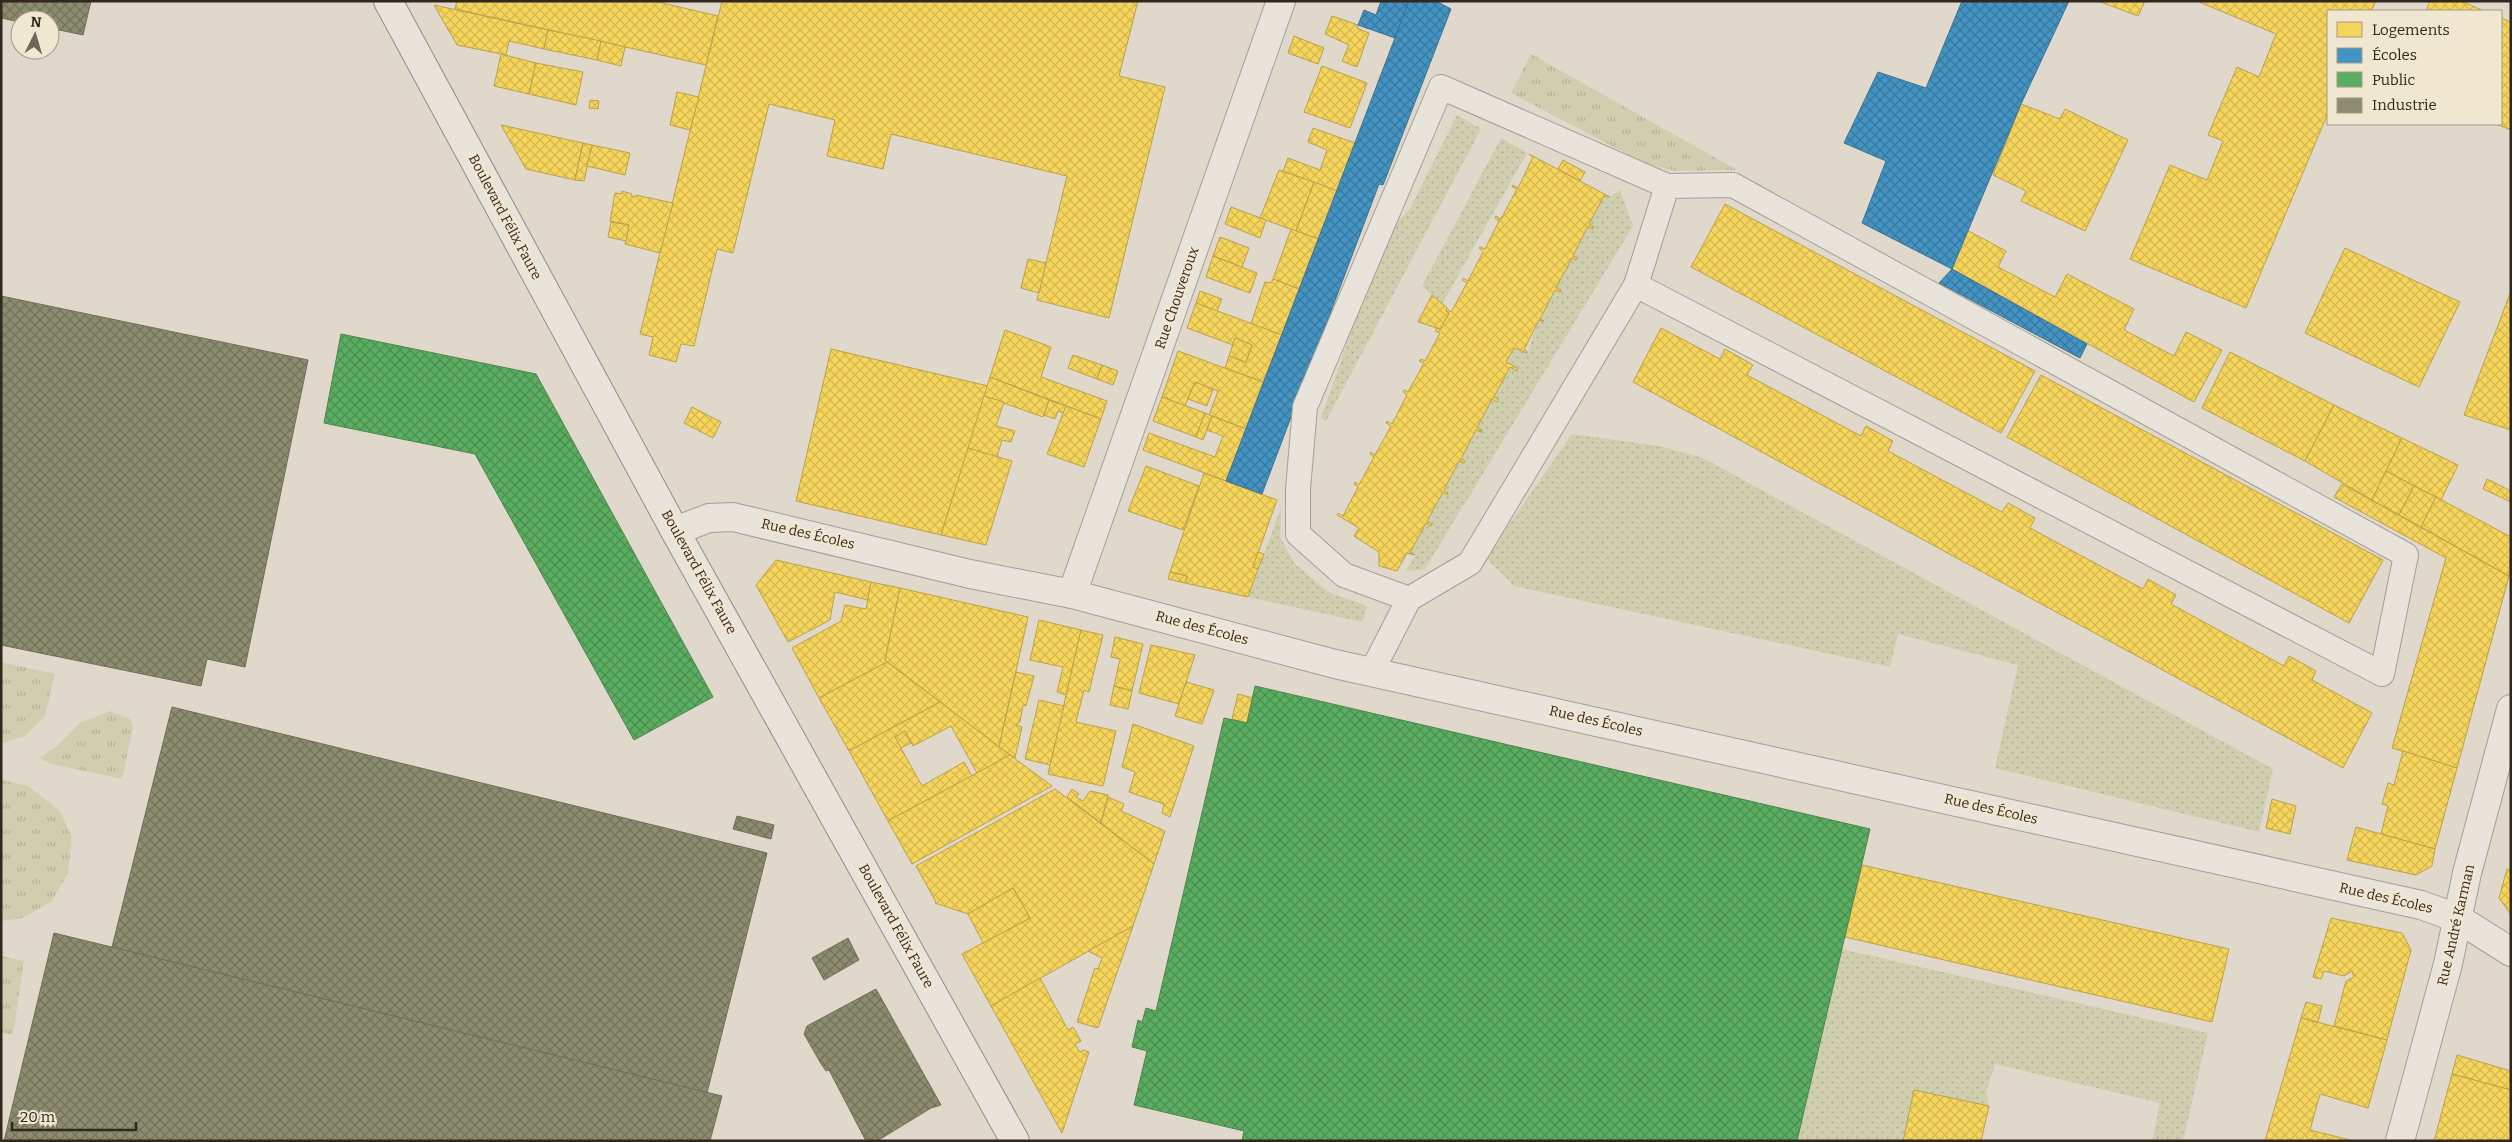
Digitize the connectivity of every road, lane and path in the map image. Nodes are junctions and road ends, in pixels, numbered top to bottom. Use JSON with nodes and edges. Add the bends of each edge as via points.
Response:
{"nodes":[{"id":1,"x":388,"y":1,"type":"edge"},
{"id":2,"x":1281,"y":1,"type":"edge"},
{"id":3,"x":1667,"y":186,"type":"junction"},
{"id":4,"x":1636,"y":285,"type":"junction"},
{"id":5,"x":675,"y":531,"type":"junction"},
{"id":6,"x":1072,"y":594,"type":"junction"},
{"id":7,"x":1408,"y":599,"type":"junction"},
{"id":8,"x":1372,"y":671,"type":"junction"},
{"id":9,"x":2511,"y":709,"type":"edge"},
{"id":10,"x":2457,"y":918,"type":"junction"},
{"id":11,"x":2511,"y":952,"type":"edge"},
{"id":12,"x":1014,"y":1141,"type":"edge"},
{"id":13,"x":2400,"y":1141,"type":"edge"}],
"edges":[{"from":1,"to":5,"type":"street","name":"Boulevard Félix Faure"},
{"from":2,"to":6,"type":"street","name":"Rue Chouveroux"},
{"from":3,"to":4,"type":"lane"},
{"from":3,"to":4,"type":"lane","via":[[1733,184],[2406,555],[2382,674]]},
{"from":3,"to":7,"type":"lane","via":[[1441,86],[1305,407],[1298,488],[1298,534],[1344,575]]},
{"from":4,"to":7,"type":"lane","via":[[1470,563]]},
{"from":5,"to":6,"type":"street","name":"Rue des Écoles","via":[[709,518],[733,517],[970,574]]},
{"from":5,"to":12,"type":"street","name":"Boulevard Félix Faure"},
{"from":6,"to":8,"type":"street","name":"Rue des Écoles"},
{"from":7,"to":8,"type":"lane"},
{"from":8,"to":10,"type":"street","name":"Rue des Écoles","via":[[2421,905]]},
{"from":9,"to":10,"type":"street","name":"Rue André Karman"},
{"from":10,"to":11,"type":"street","name":"Rue des Écoles"},
{"from":10,"to":13,"type":"street","name":"Rue André Karman","via":[[2448,964]]}]}
